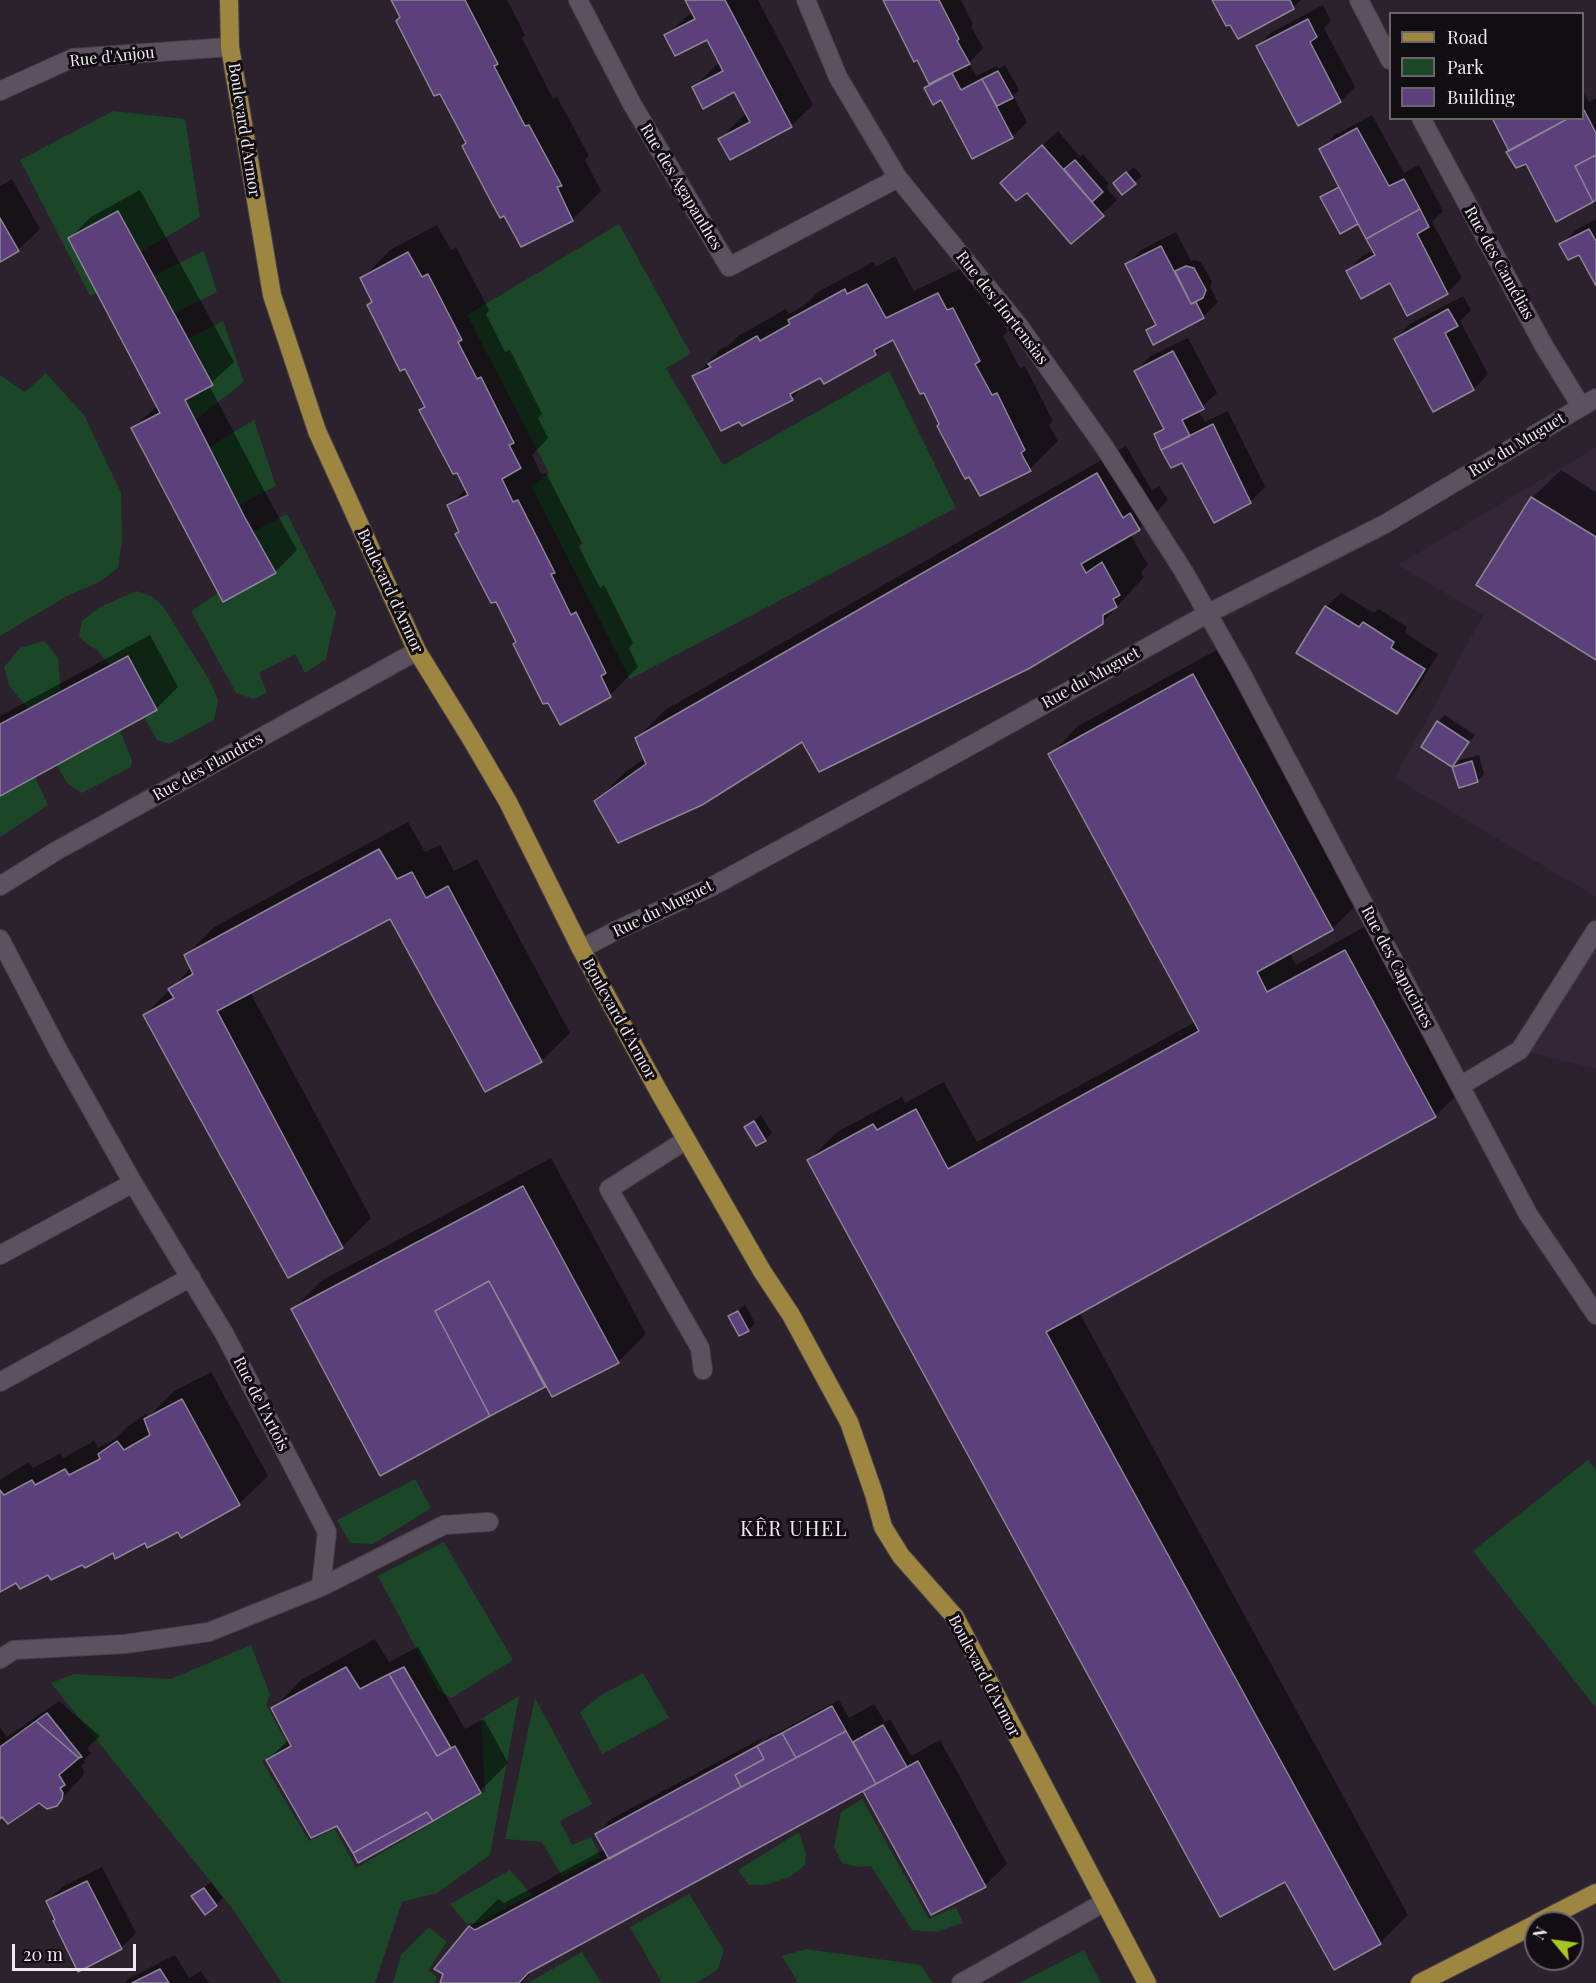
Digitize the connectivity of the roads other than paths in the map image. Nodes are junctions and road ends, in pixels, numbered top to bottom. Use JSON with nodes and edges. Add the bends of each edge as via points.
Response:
{"nodes":[{"id":1,"x":229,"y":0,"type":"edge"},
{"id":2,"x":578,"y":0,"type":"edge"},
{"id":3,"x":806,"y":0,"type":"edge"},
{"id":4,"x":1359,"y":0,"type":"edge"},
{"id":5,"x":230,"y":47,"type":"junction"},
{"id":6,"x":1389,"y":58,"type":"edge"},
{"id":7,"x":0,"y":91,"type":"edge"},
{"id":8,"x":1421,"y":120,"type":"edge"},
{"id":9,"x":898,"y":178,"type":"junction"},
{"id":10,"x":1588,"y":402,"type":"edge"},
{"id":11,"x":1207,"y":614,"type":"junction"},
{"id":12,"x":417,"y":651,"type":"junction"},
{"id":13,"x":0,"y":886,"type":"edge"},
{"id":14,"x":1596,"y":930,"type":"edge"},
{"id":15,"x":0,"y":939,"type":"edge"},
{"id":16,"x":581,"y":949,"type":"junction"},
{"id":17,"x":1460,"y":1086,"type":"junction"},
{"id":18,"x":686,"y":1140,"type":"junction"},
{"id":19,"x":133,"y":1183,"type":"junction"},
{"id":20,"x":0,"y":1255,"type":"edge"},
{"id":21,"x":191,"y":1277,"type":"junction"},
{"id":22,"x":1596,"y":1315,"type":"edge"},
{"id":23,"x":702,"y":1370,"type":"dead end"},
{"id":24,"x":0,"y":1382,"type":"edge"},
{"id":25,"x":489,"y":1522,"type":"dead end"},
{"id":26,"x":321,"y":1587,"type":"junction"},
{"id":27,"x":0,"y":1659,"type":"edge"},
{"id":28,"x":1596,"y":1893,"type":"edge"},
{"id":29,"x":1103,"y":1903,"type":"junction"},
{"id":30,"x":1561,"y":1911,"type":"edge"},
{"id":31,"x":1524,"y":1930,"type":"edge"},
{"id":32,"x":961,"y":1983,"type":"edge"},
{"id":33,"x":1147,"y":1983,"type":"edge"},
{"id":34,"x":1420,"y":1983,"type":"edge"}],
"edges":[{"from":1,"to":5,"type":"main road","name":"Boulevard d'Armor"},
{"from":2,"to":9,"type":"street","name":"Rue des Agapanthes","via":[[632,104],[729,267]]},
{"from":3,"to":9,"type":"street","name":"Rue des Hortensias","via":[[838,76]]},
{"from":4,"to":6,"type":"street"},
{"from":5,"to":7,"type":"street","name":"Rue d'Anjou","via":[[73,58]]},
{"from":5,"to":12,"type":"main road","name":"Boulevard d'Armor","via":[[272,295],[317,431]]},
{"from":8,"to":10,"type":"street","name":"Rue des Camélias","via":[[1539,336]]},
{"from":9,"to":11,"type":"street","name":"Rue des Hortensias","via":[[1019,326],[1105,448]]},
{"from":10,"to":11,"type":"street","name":"Rue du Muguet","via":[[1385,525]]},
{"from":11,"to":16,"type":"street","name":"Rue du Muguet","via":[[721,881]]},
{"from":11,"to":17,"type":"street","name":"Rue des Capucines"},
{"from":12,"to":13,"type":"street","name":"Rue des Flandres"},
{"from":12,"to":16,"type":"main road","name":"Boulevard d'Armor","via":[[508,802]]},
{"from":14,"to":17,"type":"street","via":[[1520,1050]]},
{"from":15,"to":19,"type":"street","name":"Rue de l'Artois"},
{"from":16,"to":18,"type":"main road","name":"Boulevard d'Armor"},
{"from":17,"to":22,"type":"street","name":"Rue des Capucines","via":[[1528,1214]]},
{"from":18,"to":23,"type":"street","via":[[609,1189],[700,1348]]},
{"from":18,"to":29,"type":"main road","name":"Boulevard d'Armor","via":[[791,1315],[849,1422],[882,1527],[901,1556],[955,1617]]},
{"from":19,"to":20,"type":"street"},
{"from":19,"to":21,"type":"street","name":"Rue de l'Artois"},
{"from":21,"to":24,"type":"street"},
{"from":21,"to":26,"type":"street","name":"Rue de l'Artois","via":[[327,1532]]},
{"from":25,"to":26,"type":"street","via":[[444,1525]]},
{"from":26,"to":27,"type":"street","via":[[209,1632],[125,1644],[14,1650]]},
{"from":28,"to":30,"type":"main road"},
{"from":29,"to":32,"type":"street"},
{"from":29,"to":33,"type":"main road","name":"Boulevard d'Armor"},
{"from":31,"to":34,"type":"main road"}]}
